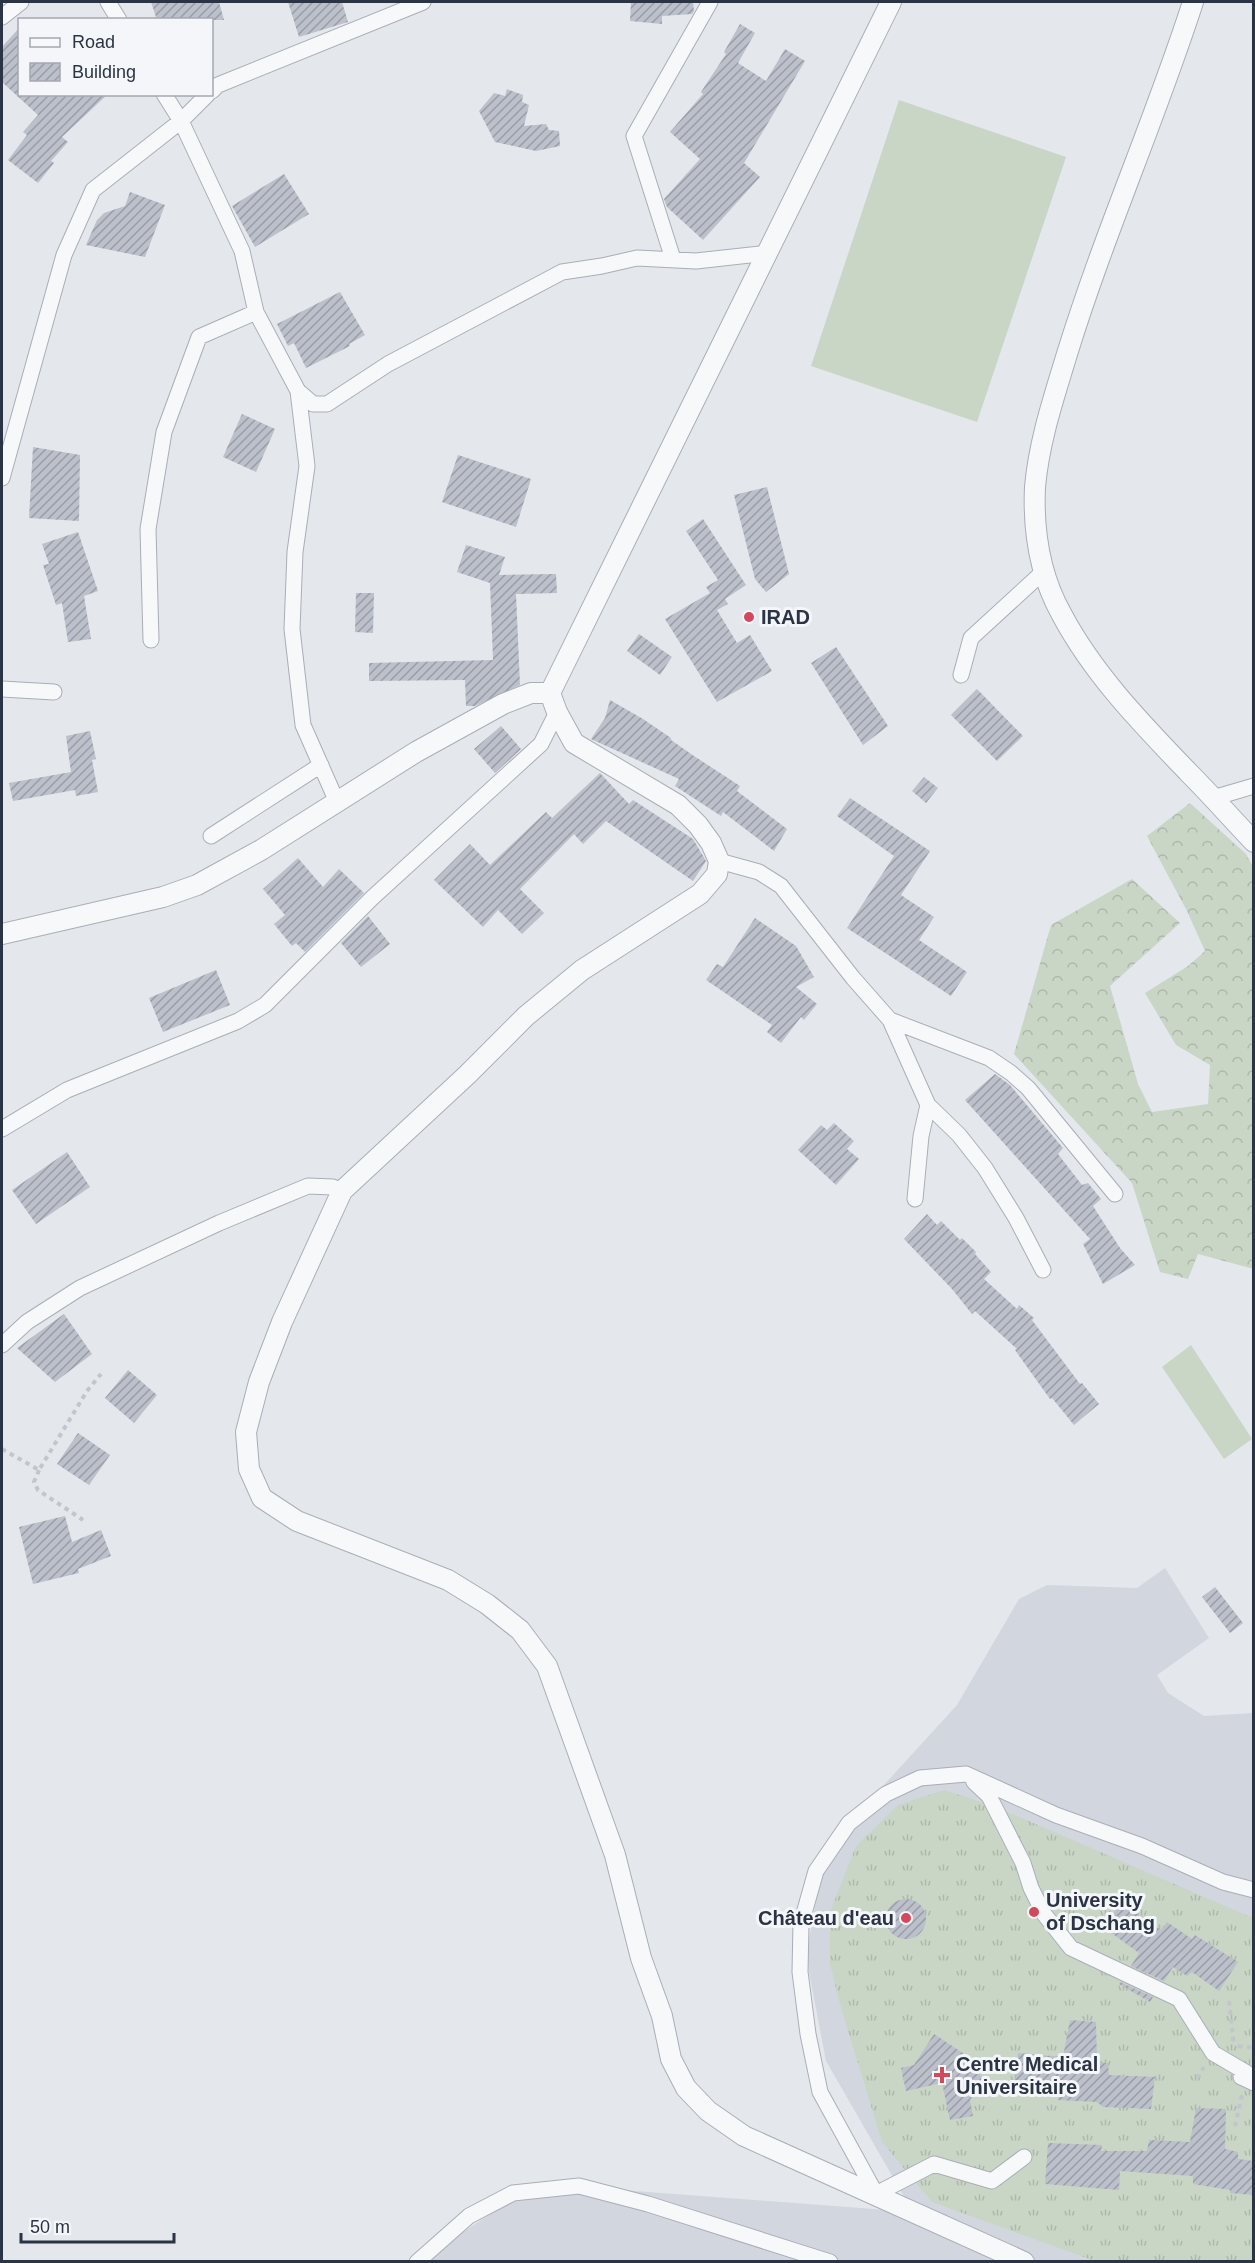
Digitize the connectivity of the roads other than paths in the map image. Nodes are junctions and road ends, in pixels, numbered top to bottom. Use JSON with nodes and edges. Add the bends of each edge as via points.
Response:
{"nodes":[{"id":1,"x":21,"y":2,"type":"edge"},
{"id":2,"x":108,"y":2,"type":"edge"},
{"id":3,"x":423,"y":2,"type":"edge"},
{"id":4,"x":710,"y":2,"type":"edge"},
{"id":5,"x":891,"y":2,"type":"edge"},
{"id":6,"x":1193,"y":2,"type":"edge"},
{"id":7,"x":2,"y":17,"type":"edge"},
{"id":8,"x":118,"y":18,"type":"edge"},
{"id":9,"x":213,"y":90,"type":"edge"},
{"id":10,"x":165,"y":96,"type":"edge"},
{"id":11,"x":207,"y":96,"type":"edge"},
{"id":12,"x":180,"y":121,"type":"junction"},
{"id":13,"x":768,"y":253,"type":"junction"},
{"id":14,"x":673,"y":259,"type":"junction"},
{"id":15,"x":256,"y":312,"type":"junction"},
{"id":16,"x":298,"y":391,"type":"junction"},
{"id":17,"x":2,"y":478,"type":"edge"},
{"id":18,"x":1043,"y":572,"type":"junction"},
{"id":19,"x":151,"y":640,"type":"dead end"},
{"id":20,"x":961,"y":675,"type":"dead end"},
{"id":21,"x":2,"y":689,"type":"edge"},
{"id":22,"x":54,"y":692,"type":"dead end"},
{"id":23,"x":550,"y":693,"type":"junction"},
{"id":24,"x":557,"y":712,"type":"junction"},
{"id":25,"x":321,"y":765,"type":"junction"},
{"id":26,"x":1254,"y":786,"type":"edge"},
{"id":27,"x":1213,"y":798,"type":"junction"},
{"id":28,"x":338,"y":802,"type":"junction"},
{"id":29,"x":211,"y":836,"type":"dead end"},
{"id":30,"x":1254,"y":842,"type":"edge"},
{"id":31,"x":719,"y":861,"type":"junction"},
{"id":32,"x":2,"y":934,"type":"edge"},
{"id":33,"x":890,"y":1020,"type":"junction"},
{"id":34,"x":928,"y":1105,"type":"junction"},
{"id":35,"x":2,"y":1129,"type":"edge"},
{"id":36,"x":342,"y":1191,"type":"junction"},
{"id":37,"x":1115,"y":1194,"type":"dead end"},
{"id":38,"x":915,"y":1199,"type":"dead end"},
{"id":39,"x":1043,"y":1270,"type":"dead end"},
{"id":40,"x":2,"y":1345,"type":"edge"},
{"id":41,"x":966,"y":1774,"type":"junction"},
{"id":42,"x":1254,"y":1890,"type":"edge"},
{"id":43,"x":1254,"y":2083,"type":"edge"},
{"id":44,"x":1024,"y":2157,"type":"dead end"},
{"id":45,"x":876,"y":2194,"type":"junction"},
{"id":46,"x":417,"y":2262,"type":"edge"},
{"id":47,"x":830,"y":2262,"type":"edge"},
{"id":48,"x":1024,"y":2262,"type":"edge"}],
"edges":[{"from":1,"to":7,"type":"street"},
{"from":2,"to":8,"type":"street"},
{"from":3,"to":9,"type":"street"},
{"from":4,"to":14,"type":"street","via":[[634,136]]},
{"from":5,"to":13,"type":"street"},
{"from":6,"to":18,"type":"street","via":[[1176,57],[1087,290],[1039,455],[1036,530]]},
{"from":10,"to":12,"type":"street"},
{"from":11,"to":12,"type":"street"},
{"from":12,"to":15,"type":"street","via":[[242,251]]},
{"from":12,"to":17,"type":"street","via":[[93,190],[64,255]]},
{"from":13,"to":14,"type":"street","via":[[696,261]]},
{"from":13,"to":23,"type":"street"},
{"from":14,"to":16,"type":"street","via":[[637,258],[562,272],[388,364],[327,404],[313,404]]},
{"from":15,"to":16,"type":"street"},
{"from":15,"to":19,"type":"street","via":[[199,337],[164,432],[148,529]]},
{"from":16,"to":25,"type":"street","via":[[308,466],[295,552],[292,629],[303,724]]},
{"from":18,"to":20,"type":"street","via":[[970,638]]},
{"from":18,"to":27,"type":"street","via":[[1061,614],[1095,668],[1133,715]]},
{"from":21,"to":22,"type":"street"},
{"from":23,"to":24,"type":"street"},
{"from":23,"to":28,"type":"street","via":[[531,693],[503,704],[416,752]]},
{"from":24,"to":31,"type":"street","via":[[574,743],[678,805],[698,825]]},
{"from":24,"to":35,"type":"street","via":[[541,744],[372,898],[265,1005],[238,1021],[67,1089]]},
{"from":25,"to":28,"type":"street"},
{"from":25,"to":29,"type":"street"},
{"from":26,"to":27,"type":"street"},
{"from":27,"to":30,"type":"street"},
{"from":28,"to":32,"type":"street","via":[[197,885],[142,902]]},
{"from":31,"to":33,"type":"street","via":[[759,872],[781,886]]},
{"from":31,"to":36,"type":"street","via":[[717,874],[700,894],[582,970],[526,1016]]},
{"from":33,"to":34,"type":"street"},
{"from":33,"to":37,"type":"street","via":[[989,1058],[1011,1072]]},
{"from":34,"to":38,"type":"street"},
{"from":34,"to":39,"type":"street","via":[[985,1168]]},
{"from":36,"to":40,"type":"street","via":[[308,1186],[219,1223],[80,1288],[27,1322]]},
{"from":36,"to":45,"type":"street","via":[[259,1382],[246,1432],[249,1469],[262,1498],[297,1521],[448,1580],[520,1630],[547,1666],[566,1715],[615,1855],[641,1958],[662,2016],[670,2059],[686,2088],[708,2111],[744,2136]]},
{"from":41,"to":42,"type":"street","via":[[1056,1815],[1142,1846],[1223,1882]]},
{"from":41,"to":43,"type":"street","via":[[989,1796],[1044,1914],[1071,1948],[1179,1999],[1213,2053],[1247,2073],[1241,2077]]},
{"from":41,"to":45,"type":"street","via":[[920,1778],[886,1794],[849,1823],[816,1871],[801,1924],[800,1972],[820,2092]]},
{"from":44,"to":45,"type":"street","via":[[992,2181],[934,2164]]},
{"from":45,"to":48,"type":"street"},
{"from":46,"to":47,"type":"street","via":[[469,2216],[513,2193],[579,2186]]}]}
